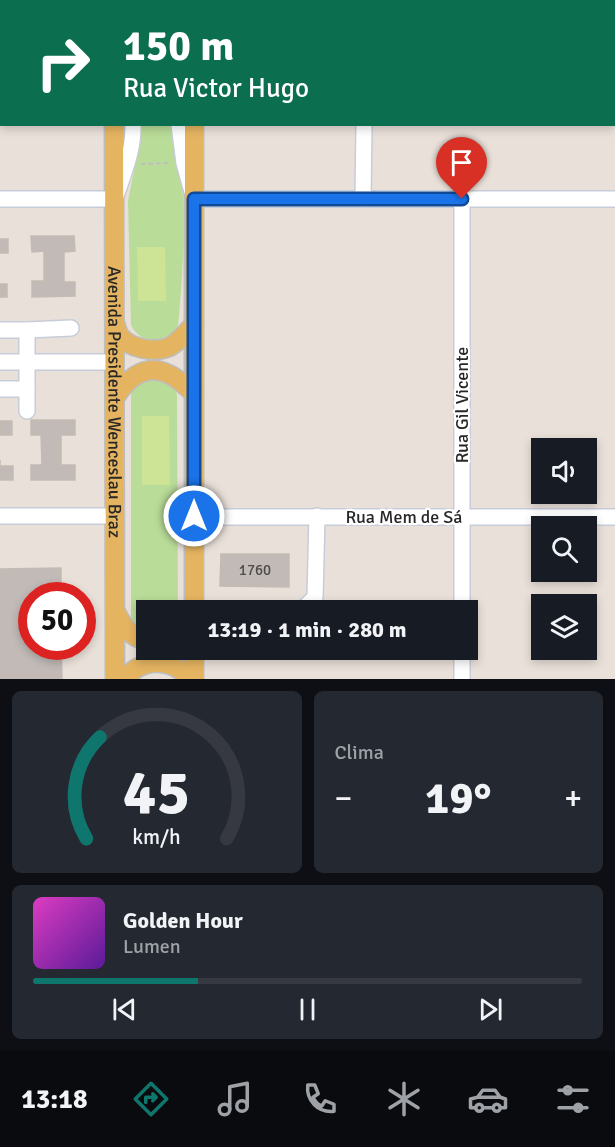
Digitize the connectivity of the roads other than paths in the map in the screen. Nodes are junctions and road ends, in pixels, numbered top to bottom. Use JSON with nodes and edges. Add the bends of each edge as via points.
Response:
{"nodes":[{"id":1,"x":114,"y":126,"type":"edge"},
{"id":2,"x":133,"y":126,"type":"edge"},
{"id":3,"x":178,"y":126,"type":"edge"},
{"id":4,"x":194,"y":126,"type":"edge"},
{"id":5,"x":364,"y":126,"type":"edge"},
{"id":6,"x":0,"y":199,"type":"edge"},
{"id":7,"x":115,"y":199,"type":"junction"},
{"id":8,"x":194,"y":199,"type":"junction"},
{"id":9,"x":363,"y":199,"type":"junction"},
{"id":10,"x":462,"y":199,"type":"junction"},
{"id":11,"x":615,"y":199,"type":"edge"},
{"id":12,"x":115,"y":323,"type":"junction"},
{"id":13,"x":194,"y":325,"type":"junction"},
{"id":14,"x":71,"y":328,"type":"dead end"},
{"id":15,"x":0,"y":330,"type":"edge"},
{"id":16,"x":27,"y":330,"type":"junction"},
{"id":17,"x":0,"y":362,"type":"edge"},
{"id":18,"x":27,"y":362,"type":"junction"},
{"id":19,"x":115,"y":362,"type":"junction"},
{"id":20,"x":0,"y":388,"type":"edge"},
{"id":21,"x":27,"y":388,"type":"junction"},
{"id":22,"x":194,"y":393,"type":"junction"},
{"id":23,"x":115,"y":398,"type":"junction"},
{"id":24,"x":27,"y":411,"type":"dead end"},
{"id":25,"x":0,"y":516,"type":"edge"},
{"id":26,"x":115,"y":516,"type":"junction"},
{"id":27,"x":194,"y":516,"type":"junction"},
{"id":28,"x":317,"y":516,"type":"junction"},
{"id":29,"x":462,"y":517,"type":"junction"},
{"id":30,"x":615,"y":517,"type":"edge"},
{"id":31,"x":194,"y":600,"type":"edge"},
{"id":32,"x":312,"y":600,"type":"edge"},
{"id":33,"x":462,"y":600,"type":"edge"},
{"id":34,"x":115,"y":610,"type":"junction"},
{"id":35,"x":136,"y":638,"type":"edge"},
{"id":36,"x":193,"y":660,"type":"edge"},
{"id":37,"x":462,"y":660,"type":"edge"},
{"id":38,"x":115,"y":679,"type":"edge"},
{"id":39,"x":125,"y":679,"type":"edge"},
{"id":40,"x":192,"y":679,"type":"edge"},
{"id":41,"x":462,"y":679,"type":"edge"}],
"edges":[{"from":1,"to":7,"type":"main road","name":"Avenida Presidente Wenceslau Braz"},
{"from":2,"to":7,"type":"street","via":[[127,164]]},
{"from":3,"to":8,"type":"street"},
{"from":4,"to":8,"type":"main road"},
{"from":5,"to":9,"type":"street"},
{"from":6,"to":7,"type":"street"},
{"from":7,"to":12,"type":"main road","name":"Avenida Presidente Wenceslau Braz"},
{"from":8,"to":9,"type":"street"},
{"from":8,"to":13,"type":"main road"},
{"from":9,"to":10,"type":"street"},
{"from":10,"to":11,"type":"street"},
{"from":10,"to":29,"type":"street","name":"Rua Gil Vicente"},
{"from":12,"to":13,"type":"main road","via":[[120,337],[150,350],[168,347]]},
{"from":12,"to":19,"type":"main road","name":"Avenida Presidente Wenceslau Braz"},
{"from":13,"to":22,"type":"main road"},
{"from":14,"to":16,"type":"street"},
{"from":15,"to":16,"type":"street"},
{"from":16,"to":18,"type":"street"},
{"from":17,"to":18,"type":"street"},
{"from":18,"to":19,"type":"street"},
{"from":18,"to":21,"type":"street"},
{"from":19,"to":23,"type":"main road","name":"Avenida Presidente Wenceslau Braz"},
{"from":20,"to":21,"type":"street"},
{"from":21,"to":24,"type":"street"},
{"from":22,"to":23,"type":"main road","via":[[166,372],[151,370],[123,384]]},
{"from":22,"to":27,"type":"main road"},
{"from":23,"to":26,"type":"main road","name":"Avenida Presidente Wenceslau Braz"},
{"from":25,"to":26,"type":"street"},
{"from":26,"to":34,"type":"main road","name":"Avenida Presidente Wenceslau Braz"},
{"from":27,"to":28,"type":"street","name":"Rua Mem de Sá"},
{"from":27,"to":31,"type":"main road"},
{"from":28,"to":29,"type":"street","name":"Rua Mem de Sá"},
{"from":28,"to":32,"type":"street"},
{"from":29,"to":30,"type":"street","name":"Rua Mem de Sá"},
{"from":29,"to":33,"type":"street","name":"Rua Gil Vicente"},
{"from":34,"to":35,"type":"main road","via":[[124,628]]},
{"from":34,"to":38,"type":"main road","name":"Avenida Presidente Wenceslau Braz"},
{"from":36,"to":40,"type":"main road"},
{"from":37,"to":41,"type":"street"},
{"from":39,"to":40,"type":"main road","via":[[139,665],[169,663]]}]}
